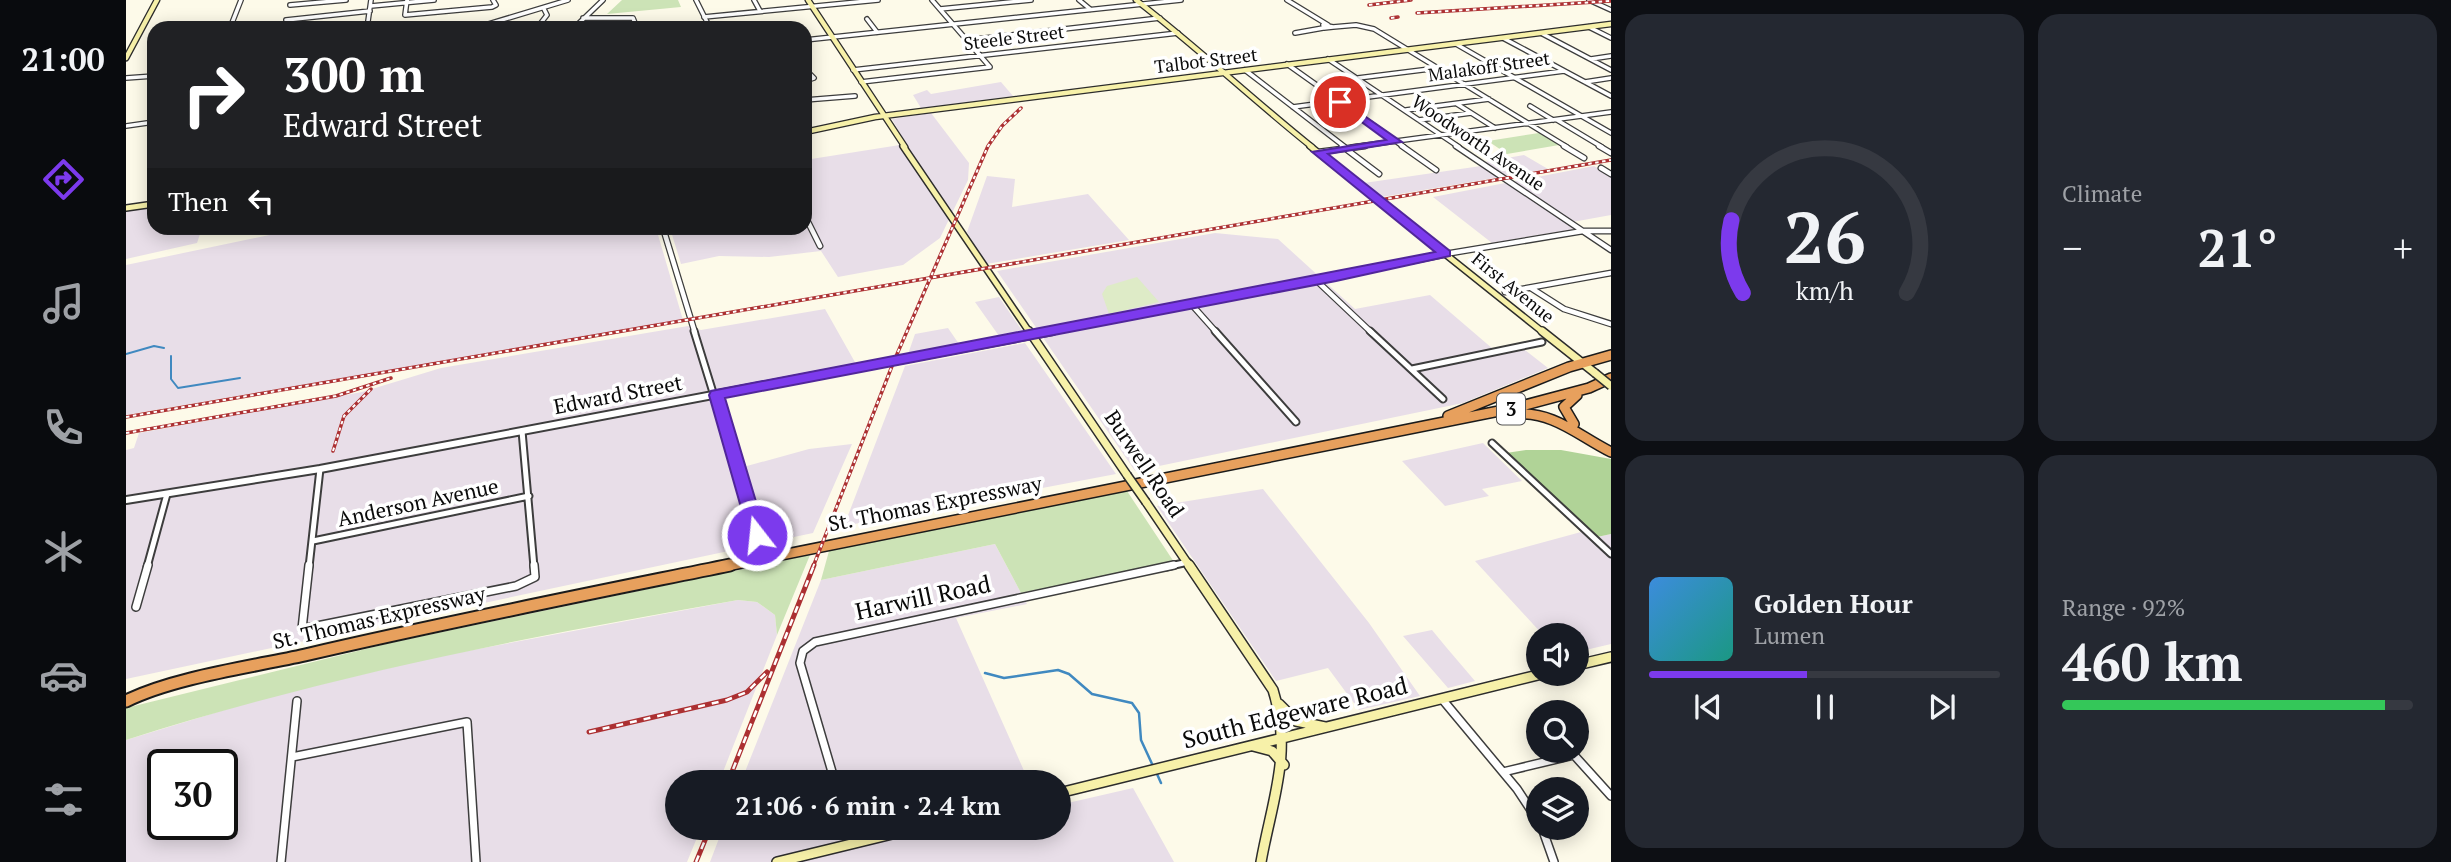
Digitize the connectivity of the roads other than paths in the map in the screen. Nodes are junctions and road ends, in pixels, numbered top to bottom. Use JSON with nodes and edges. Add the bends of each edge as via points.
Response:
{"nodes":[{"id":1,"x":157,"y":0,"type":"edge"},
{"id":2,"x":241,"y":0,"type":"edge"},
{"id":3,"x":346,"y":0,"type":"edge"},
{"id":4,"x":371,"y":0,"type":"edge"},
{"id":5,"x":434,"y":0,"type":"edge"},
{"id":6,"x":493,"y":0,"type":"edge"},
{"id":7,"x":568,"y":0,"type":"edge"},
{"id":8,"x":603,"y":0,"type":"edge"},
{"id":9,"x":696,"y":0,"type":"edge"},
{"id":10,"x":754,"y":0,"type":"edge"},
{"id":11,"x":808,"y":0,"type":"edge"},
{"id":12,"x":878,"y":0,"type":"edge"},
{"id":13,"x":932,"y":0,"type":"edge"},
{"id":14,"x":1031,"y":0,"type":"edge"},
{"id":15,"x":1079,"y":0,"type":"edge"},
{"id":16,"x":1136,"y":0,"type":"edge"},
{"id":17,"x":1181,"y":0,"type":"edge"},
{"id":18,"x":1287,"y":0,"type":"edge"},
{"id":19,"x":1590,"y":0,"type":"edge"},
{"id":20,"x":1596,"y":0,"type":"edge"},
{"id":21,"x":407,"y":1,"type":"edge"},
{"id":22,"x":1142,"y":4,"type":"junction"},
{"id":23,"x":290,"y":5,"type":"dead end"},
{"id":24,"x":812,"y":7,"type":"junction"},
{"id":25,"x":370,"y":9,"type":"junction"},
{"id":26,"x":544,"y":9,"type":"junction"},
{"id":27,"x":940,"y":9,"type":"junction"},
{"id":28,"x":1090,"y":9,"type":"junction"},
{"id":29,"x":1611,"y":10,"type":"edge"},
{"id":30,"x":760,"y":11,"type":"junction"},
{"id":31,"x":705,"y":17,"type":"junction"},
{"id":32,"x":583,"y":18,"type":"junction"},
{"id":33,"x":1160,"y":18,"type":"junction"},
{"id":34,"x":867,"y":19,"type":"dead end"},
{"id":35,"x":286,"y":20,"type":"dead end"},
{"id":36,"x":1318,"y":20,"type":"junction"},
{"id":37,"x":233,"y":21,"type":"edge"},
{"id":38,"x":368,"y":21,"type":"edge"},
{"id":39,"x":500,"y":21,"type":"edge"},
{"id":40,"x":542,"y":21,"type":"edge"},
{"id":41,"x":580,"y":21,"type":"edge"},
{"id":42,"x":634,"y":21,"type":"edge"},
{"id":43,"x":707,"y":21,"type":"edge"},
{"id":44,"x":953,"y":23,"type":"junction"},
{"id":45,"x":1611,"y":23,"type":"edge"},
{"id":46,"x":1322,"y":26,"type":"junction"},
{"id":47,"x":1331,"y":26,"type":"junction"},
{"id":48,"x":1589,"y":27,"type":"junction"},
{"id":49,"x":877,"y":32,"type":"junction"},
{"id":50,"x":1178,"y":33,"type":"junction"},
{"id":51,"x":1295,"y":33,"type":"dead end"},
{"id":52,"x":1541,"y":33,"type":"junction"},
{"id":53,"x":831,"y":37,"type":"junction"},
{"id":54,"x":1503,"y":38,"type":"junction"},
{"id":55,"x":1611,"y":38,"type":"edge"},
{"id":56,"x":812,"y":39,"type":"edge"},
{"id":57,"x":967,"y":40,"type":"junction"},
{"id":58,"x":1456,"y":44,"type":"junction"},
{"id":59,"x":1406,"y":50,"type":"junction"},
{"id":60,"x":981,"y":55,"type":"junction"},
{"id":61,"x":1611,"y":56,"type":"edge"},
{"id":62,"x":126,"y":58,"type":"edge"},
{"id":63,"x":1328,"y":59,"type":"junction"},
{"id":64,"x":1591,"y":59,"type":"junction"},
{"id":65,"x":1212,"y":62,"type":"junction"},
{"id":66,"x":1287,"y":64,"type":"junction"},
{"id":67,"x":1438,"y":68,"type":"junction"},
{"id":68,"x":1611,"y":69,"type":"edge"},
{"id":69,"x":853,"y":70,"type":"junction"},
{"id":70,"x":1243,"y":70,"type":"junction"},
{"id":71,"x":1564,"y":71,"type":"junction"},
{"id":72,"x":1222,"y":73,"type":"junction"},
{"id":73,"x":147,"y":76,"type":"edge"},
{"id":74,"x":1198,"y":76,"type":"junction"},
{"id":75,"x":126,"y":78,"type":"edge"},
{"id":76,"x":1514,"y":78,"type":"junction"},
{"id":77,"x":1611,"y":78,"type":"edge"},
{"id":78,"x":1357,"y":79,"type":"junction"},
{"id":79,"x":1230,"y":81,"type":"junction"},
{"id":80,"x":861,"y":82,"type":"junction"},
{"id":81,"x":1585,"y":82,"type":"junction"},
{"id":82,"x":1465,"y":84,"type":"junction"},
{"id":83,"x":1382,"y":95,"type":"junction"},
{"id":84,"x":855,"y":96,"type":"dead end"},
{"id":85,"x":1611,"y":96,"type":"edge"},
{"id":86,"x":812,"y":99,"type":"edge"},
{"id":87,"x":1489,"y":99,"type":"junction"},
{"id":88,"x":1339,"y":101,"type":"junction"},
{"id":89,"x":1457,"y":104,"type":"junction"},
{"id":90,"x":1530,"y":106,"type":"dead end"},
{"id":91,"x":1293,"y":107,"type":"junction"},
{"id":92,"x":1404,"y":110,"type":"junction"},
{"id":93,"x":1611,"y":111,"type":"edge"},
{"id":94,"x":1471,"y":113,"type":"junction"},
{"id":95,"x":883,"y":116,"type":"junction"},
{"id":96,"x":1581,"y":116,"type":"junction"},
{"id":97,"x":1419,"y":120,"type":"junction"},
{"id":98,"x":1554,"y":120,"type":"junction"},
{"id":99,"x":147,"y":123,"type":"edge"},
{"id":100,"x":1529,"y":123,"type":"junction"},
{"id":101,"x":126,"y":125,"type":"edge"},
{"id":102,"x":1495,"y":128,"type":"junction"},
{"id":103,"x":812,"y":131,"type":"edge"},
{"id":104,"x":1611,"y":133,"type":"edge"},
{"id":105,"x":1441,"y":136,"type":"junction"},
{"id":106,"x":1396,"y":142,"type":"junction"},
{"id":107,"x":1348,"y":149,"type":"junction"},
{"id":108,"x":1318,"y":152,"type":"junction"},
{"id":109,"x":1611,"y":153,"type":"edge"},
{"id":110,"x":1584,"y":158,"type":"dead end"},
{"id":111,"x":1611,"y":166,"type":"edge"},
{"id":112,"x":1601,"y":168,"type":"joint"},
{"id":113,"x":1436,"y":170,"type":"dead end"},
{"id":114,"x":1379,"y":174,"type":"dead end"},
{"id":115,"x":1611,"y":174,"type":"edge"},
{"id":116,"x":147,"y":205,"type":"edge"},
{"id":117,"x":126,"y":208,"type":"edge"},
{"id":118,"x":812,"y":230,"type":"edge"},
{"id":119,"x":1583,"y":231,"type":"junction"},
{"id":120,"x":1611,"y":231,"type":"edge"},
{"id":121,"x":665,"y":235,"type":"edge"},
{"id":122,"x":820,"y":246,"type":"dead end"},
{"id":123,"x":1611,"y":250,"type":"edge"},
{"id":124,"x":1445,"y":254,"type":"junction"},
{"id":125,"x":1611,"y":273,"type":"edge"},
{"id":126,"x":1318,"y":281,"type":"junction"},
{"id":127,"x":1531,"y":288,"type":"junction"},
{"id":128,"x":1506,"y":292,"type":"dead end"},
{"id":129,"x":1192,"y":304,"type":"junction"},
{"id":130,"x":1611,"y":324,"type":"edge"},
{"id":131,"x":1032,"y":335,"type":"junction"},
{"id":132,"x":1542,"y":341,"type":"dead end"},
{"id":133,"x":1611,"y":355,"type":"edge"},
{"id":134,"x":1581,"y":362,"type":"junction"},
{"id":135,"x":1412,"y":369,"type":"junction"},
{"id":136,"x":1611,"y":378,"type":"edge"},
{"id":137,"x":1611,"y":386,"type":"edge"},
{"id":138,"x":1589,"y":388,"type":"junction"},
{"id":139,"x":716,"y":395,"type":"junction"},
{"id":140,"x":1443,"y":399,"type":"dead end"},
{"id":141,"x":1296,"y":422,"type":"dead end"},
{"id":142,"x":1431,"y":425,"type":"junction"},
{"id":143,"x":522,"y":431,"type":"junction"},
{"id":144,"x":1492,"y":443,"type":"dead end"},
{"id":145,"x":1313,"y":449,"type":"junction"},
{"id":146,"x":1611,"y":450,"type":"edge"},
{"id":147,"x":320,"y":470,"type":"junction"},
{"id":148,"x":167,"y":494,"type":"junction"},
{"id":149,"x":529,"y":496,"type":"junction"},
{"id":150,"x":126,"y":500,"type":"edge"},
{"id":151,"x":757,"y":535,"type":"dead end"},
{"id":152,"x":313,"y":541,"type":"junction"},
{"id":153,"x":1611,"y":554,"type":"edge"},
{"id":154,"x":1188,"y":562,"type":"junction"},
{"id":155,"x":136,"y":607,"type":"dead end"},
{"id":156,"x":1611,"y":657,"type":"edge"},
{"id":157,"x":1589,"y":662,"type":"edge"},
{"id":158,"x":1526,"y":678,"type":"edge"},
{"id":159,"x":126,"y":693,"type":"edge"},
{"id":160,"x":142,"y":693,"type":"junction"},
{"id":161,"x":1442,"y":699,"type":"junction"},
{"id":162,"x":126,"y":701,"type":"edge"},
{"id":163,"x":297,"y":701,"type":"dead end"},
{"id":164,"x":1278,"y":703,"type":"junction"},
{"id":165,"x":1333,"y":727,"type":"junction"},
{"id":166,"x":1284,"y":739,"type":"junction"},
{"id":167,"x":1252,"y":746,"type":"junction"},
{"id":168,"x":292,"y":757,"type":"junction"},
{"id":169,"x":1284,"y":765,"type":"junction"},
{"id":170,"x":831,"y":770,"type":"edge"},
{"id":171,"x":1503,"y":772,"type":"junction"},
{"id":172,"x":1071,"y":790,"type":"edge"},
{"id":173,"x":1611,"y":796,"type":"edge"},
{"id":174,"x":1526,"y":804,"type":"edge"},
{"id":175,"x":853,"y":840,"type":"edge"},
{"id":176,"x":867,"y":840,"type":"edge"},
{"id":177,"x":1546,"y":840,"type":"edge"},
{"id":178,"x":854,"y":843,"type":"junction"},
{"id":179,"x":281,"y":862,"type":"edge"},
{"id":180,"x":476,"y":862,"type":"edge"},
{"id":181,"x":777,"y":862,"type":"edge"},
{"id":182,"x":1261,"y":862,"type":"edge"},
{"id":183,"x":1554,"y":862,"type":"edge"}],
"edges":[{"from":1,"to":62,"type":"main road"},
{"from":2,"to":37,"type":"street"},
{"from":3,"to":23,"type":"street"},
{"from":4,"to":25,"type":"street"},
{"from":5,"to":21,"type":"street"},
{"from":6,"to":21,"type":"street","via":[[496,5],[492,7],[405,15]]},
{"from":7,"to":26,"type":"street"},
{"from":8,"to":32,"type":"street"},
{"from":9,"to":31,"type":"street"},
{"from":10,"to":30,"type":"street"},
{"from":11,"to":24,"type":"main road","name":"Burwell Road"},
{"from":12,"to":24,"type":"street"},
{"from":13,"to":27,"type":"street"},
{"from":14,"to":27,"type":"street"},
{"from":15,"to":28,"type":"street"},
{"from":16,"to":22,"type":"main road","name":"First Avenue"},
{"from":17,"to":22,"type":"street"},
{"from":18,"to":36,"type":"street"},
{"from":19,"to":20,"type":"street"},
{"from":19,"to":29,"type":"street"},
{"from":21,"to":25,"type":"street"},
{"from":22,"to":28,"type":"street"},
{"from":22,"to":33,"type":"main road","name":"First Avenue"},
{"from":24,"to":30,"type":"street"},
{"from":24,"to":53,"type":"main road","name":"Burwell Road"},
{"from":25,"to":35,"type":"street"},
{"from":25,"to":38,"type":"street"},
{"from":26,"to":39,"type":"street"},
{"from":26,"to":40,"type":"street","via":[[547,15]]},
{"from":27,"to":44,"type":"street"},
{"from":28,"to":44,"type":"street"},
{"from":30,"to":31,"type":"street"},
{"from":31,"to":43,"type":"street"},
{"from":32,"to":41,"type":"street"},
{"from":32,"to":42,"type":"street"},
{"from":33,"to":50,"type":"main road","name":"First Avenue"},
{"from":33,"to":57,"type":"street"},
{"from":34,"to":49,"type":"street"},
{"from":36,"to":46,"type":"street"},
{"from":36,"to":47,"type":"street"},
{"from":44,"to":49,"type":"street"},
{"from":44,"to":57,"type":"street"},
{"from":45,"to":48,"type":"main road","name":"Talbot Street"},
{"from":46,"to":47,"type":"street"},
{"from":46,"to":51,"type":"street"},
{"from":47,"to":59,"type":"street","via":[[1370,27]]},
{"from":48,"to":52,"type":"main road","name":"Talbot Street"},
{"from":48,"to":55,"type":"street"},
{"from":49,"to":53,"type":"street"},
{"from":50,"to":60,"type":"street","name":"Steele Street"},
{"from":50,"to":65,"type":"main road","name":"First Avenue"},
{"from":52,"to":54,"type":"main road","name":"Talbot Street"},
{"from":52,"to":64,"type":"street"},
{"from":53,"to":56,"type":"street"},
{"from":53,"to":69,"type":"main road","name":"Burwell Road"},
{"from":54,"to":58,"type":"main road","name":"Talbot Street"},
{"from":54,"to":71,"type":"street"},
{"from":57,"to":60,"type":"street"},
{"from":58,"to":59,"type":"main road","name":"Talbot Street"},
{"from":58,"to":76,"type":"street"},
{"from":59,"to":63,"type":"main road","name":"Talbot Street"},
{"from":59,"to":67,"type":"street"},
{"from":60,"to":69,"type":"street","name":"Steele Street"},
{"from":60,"to":80,"type":"street","via":[[990,67]]},
{"from":61,"to":64,"type":"street"},
{"from":63,"to":66,"type":"main road","name":"Talbot Street"},
{"from":63,"to":78,"type":"street","name":"Woodworth Avenue"},
{"from":64,"to":68,"type":"street"},
{"from":65,"to":70,"type":"main road"},
{"from":65,"to":72,"type":"main road","name":"First Avenue"},
{"from":66,"to":70,"type":"main road","name":"Talbot Street"},
{"from":66,"to":88,"type":"street"},
{"from":67,"to":78,"type":"street"},
{"from":67,"to":82,"type":"street"},
{"from":69,"to":80,"type":"main road","name":"Burwell Road"},
{"from":70,"to":72,"type":"main road","name":"Talbot Street"},
{"from":70,"to":91,"type":"street"},
{"from":71,"to":76,"type":"street","name":"Malakoff Street"},
{"from":71,"to":81,"type":"street"},
{"from":72,"to":74,"type":"main road","name":"Talbot Street"},
{"from":72,"to":79,"type":"main road","name":"First Avenue"},
{"from":73,"to":75,"type":"street"},
{"from":74,"to":79,"type":"main road"},
{"from":74,"to":95,"type":"main road","name":"Talbot Street"},
{"from":76,"to":82,"type":"street","name":"Malakoff Street"},
{"from":76,"to":96,"type":"street"},
{"from":77,"to":81,"type":"street"},
{"from":78,"to":83,"type":"street","name":"Woodworth Avenue"},
{"from":79,"to":108,"type":"main road","name":"First Avenue"},
{"from":80,"to":95,"type":"main road","name":"Burwell Road"},
{"from":81,"to":85,"type":"street"},
{"from":82,"to":83,"type":"street","name":"Malakoff Street"},
{"from":82,"to":87,"type":"street"},
{"from":83,"to":88,"type":"street","name":"Malakoff Street"},
{"from":83,"to":92,"type":"street","name":"Woodworth Avenue"},
{"from":84,"to":86,"type":"street"},
{"from":87,"to":89,"type":"street"},
{"from":87,"to":100,"type":"street"},
{"from":88,"to":91,"type":"street","name":"Malakoff Street"},
{"from":88,"to":106,"type":"street"},
{"from":89,"to":92,"type":"street"},
{"from":89,"to":94,"type":"street"},
{"from":90,"to":98,"type":"street"},
{"from":91,"to":107,"type":"street"},
{"from":92,"to":97,"type":"street","name":"Woodworth Avenue"},
{"from":93,"to":96,"type":"street"},
{"from":94,"to":97,"type":"street"},
{"from":94,"to":102,"type":"street"},
{"from":95,"to":103,"type":"main road","name":"Talbot Street"},
{"from":95,"to":131,"type":"main road","name":"Burwell Road"},
{"from":96,"to":98,"type":"street"},
{"from":96,"to":104,"type":"street"},
{"from":97,"to":105,"type":"street","name":"Woodworth Avenue"},
{"from":98,"to":100,"type":"street"},
{"from":98,"to":109,"type":"street"},
{"from":99,"to":101,"type":"street"},
{"from":100,"to":102,"type":"street"},
{"from":100,"to":110,"type":"street"},
{"from":102,"to":105,"type":"street"},
{"from":105,"to":106,"type":"street"},
{"from":105,"to":119,"type":"street","name":"Woodworth Avenue"},
{"from":106,"to":107,"type":"street"},
{"from":106,"to":113,"type":"street"},
{"from":107,"to":108,"type":"street"},
{"from":107,"to":114,"type":"street"},
{"from":108,"to":124,"type":"main road","name":"First Avenue"},
{"from":111,"to":112,"type":"street"},
{"from":112,"to":115,"type":"street"},
{"from":116,"to":117,"type":"main road"},
{"from":118,"to":122,"type":"street"},
{"from":119,"to":120,"type":"street","name":"Edward Street"},
{"from":119,"to":123,"type":"street","name":"Woodworth Avenue"},
{"from":119,"to":124,"type":"street","name":"Edward Street"},
{"from":121,"to":139,"type":"street"},
{"from":124,"to":126,"type":"street","name":"Edward Street"},
{"from":124,"to":134,"type":"main road","name":"First Avenue"},
{"from":125,"to":127,"type":"street"},
{"from":126,"to":129,"type":"street","name":"Edward Street"},
{"from":126,"to":135,"type":"street"},
{"from":127,"to":128,"type":"street"},
{"from":127,"to":130,"type":"street","via":[[1564,309]]},
{"from":129,"to":131,"type":"street","name":"Edward Street"},
{"from":129,"to":141,"type":"street"},
{"from":131,"to":139,"type":"street","name":"Edward Street"},
{"from":131,"to":154,"type":"main road","name":"Burwell Road","bridge":true},
{"from":132,"to":135,"type":"street"},
{"from":133,"to":134,"type":"highway"},
{"from":134,"to":137,"type":"main road","name":"First Avenue","bridge":true},
{"from":134,"to":145,"type":"highway","via":[[1461,413]]},
{"from":135,"to":140,"type":"street"},
{"from":136,"to":138,"type":"highway","name":"St. Thomas Expressway","number":"3"},
{"from":138,"to":142,"type":"highway","name":"St. Thomas Expressway","number":"3"},
{"from":138,"to":146,"type":"highway","via":[[1569,400],[1565,412]]},
{"from":139,"to":143,"type":"street","name":"Edward Street"},
{"from":139,"to":151,"type":"street"},
{"from":142,"to":145,"type":"highway","name":"St. Thomas Expressway","number":"3"},
{"from":142,"to":146,"type":"highway","via":[[1534,413],[1563,421]]},
{"from":143,"to":147,"type":"street","name":"Edward Street"},
{"from":143,"to":149,"type":"street"},
{"from":144,"to":153,"type":"street"},
{"from":145,"to":160,"type":"highway","name":"St. Thomas Expressway","number":"3","via":[[468,617]]},
{"from":147,"to":148,"type":"street","name":"Edward Street"},
{"from":147,"to":152,"type":"street"},
{"from":148,"to":150,"type":"street","name":"Edward Street"},
{"from":148,"to":155,"type":"street"},
{"from":149,"to":152,"type":"street","name":"Anderson Avenue"},
{"from":149,"to":152,"type":"street","via":[[536,573],[529,582],[302,629]]},
{"from":154,"to":164,"type":"main road","name":"Burwell Road"},
{"from":154,"to":170,"type":"street","name":"Harwill Road","via":[[815,642],[800,657],[801,672]]},
{"from":156,"to":157,"type":"main road"},
{"from":158,"to":161,"type":"main road","name":"South Edgeware Road"},
{"from":159,"to":160,"type":"highway","name":"St. Thomas Expressway","number":"3"},
{"from":160,"to":162,"type":"highway","name":"St. Thomas Expressway","number":"3"},
{"from":161,"to":165,"type":"main road","name":"South Edgeware Road"},
{"from":161,"to":171,"type":"street"},
{"from":163,"to":168,"type":"street"},
{"from":164,"to":165,"type":"main road","via":[[1296,721]]},
{"from":164,"to":166,"type":"main road","name":"Burwell Road"},
{"from":165,"to":166,"type":"main road","name":"South Edgeware Road"},
{"from":166,"to":167,"type":"main road","name":"South Edgeware Road"},
{"from":166,"to":169,"type":"main road","name":"Burwell Road"},
{"from":167,"to":169,"type":"main road","via":[[1272,751]]},
{"from":167,"to":172,"type":"main road","name":"South Edgeware Road"},
{"from":168,"to":179,"type":"street"},
{"from":168,"to":180,"type":"street","via":[[467,722]]},
{"from":169,"to":182,"type":"main road","name":"Burwell Road"},
{"from":171,"to":173,"type":"street","via":[[1574,755]]},
{"from":171,"to":174,"type":"street"},
{"from":175,"to":178,"type":"street"},
{"from":176,"to":178,"type":"main road"},
{"from":177,"to":183,"type":"street"},
{"from":178,"to":181,"type":"main road"}]}
